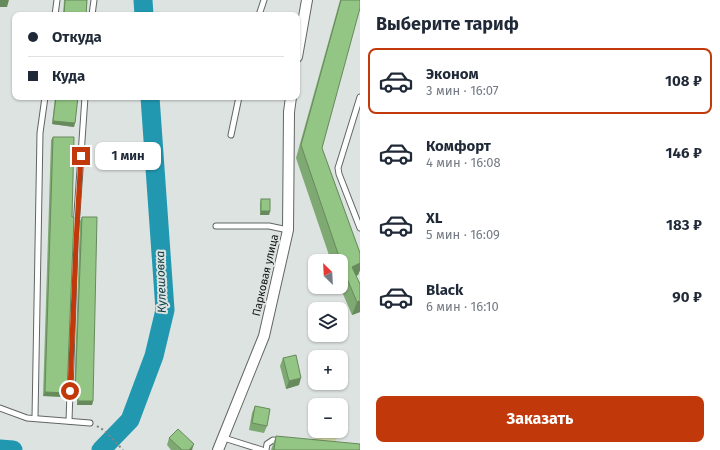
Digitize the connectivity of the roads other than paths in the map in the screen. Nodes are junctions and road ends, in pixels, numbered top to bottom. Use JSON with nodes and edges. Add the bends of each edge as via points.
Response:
{"nodes":[{"id":1,"x":57,"y":0,"type":"edge"},
{"id":2,"x":94,"y":0,"type":"edge"},
{"id":3,"x":264,"y":0,"type":"edge"},
{"id":4,"x":307,"y":0,"type":"edge"},
{"id":5,"x":55,"y":12,"type":"edge"},
{"id":6,"x":92,"y":12,"type":"edge"},
{"id":7,"x":260,"y":12,"type":"edge"},
{"id":8,"x":300,"y":40,"type":"edge"},
{"id":9,"x":360,"y":98,"type":"edge"},
{"id":10,"x":45,"y":100,"type":"edge"},
{"id":11,"x":85,"y":100,"type":"edge"},
{"id":12,"x":238,"y":100,"type":"edge"},
{"id":13,"x":291,"y":100,"type":"edge"},
{"id":14,"x":230,"y":135,"type":"dead end"},
{"id":15,"x":216,"y":226,"type":"dead end"},
{"id":16,"x":360,"y":228,"type":"edge"},
{"id":17,"x":288,"y":230,"type":"junction"},
{"id":18,"x":0,"y":408,"type":"edge"},
{"id":19,"x":35,"y":418,"type":"junction"},
{"id":20,"x":69,"y":421,"type":"junction"},
{"id":21,"x":90,"y":423,"type":"dead end"},
{"id":22,"x":224,"y":438,"type":"junction"},
{"id":23,"x":288,"y":442,"type":"edge"},
{"id":24,"x":218,"y":450,"type":"edge"},
{"id":25,"x":262,"y":450,"type":"edge"},
{"id":26,"x":266,"y":450,"type":"edge"}],
"edges":[{"from":1,"to":5,"type":"lane"},
{"from":2,"to":6,"type":"lane"},
{"from":3,"to":7,"type":"lane"},
{"from":4,"to":8,"type":"street"},
{"from":9,"to":16,"type":"lane","via":[[338,168]]},
{"from":10,"to":19,"type":"lane","via":[[40,133]]},
{"from":11,"to":20,"type":"lane"},
{"from":12,"to":14,"type":"lane"},
{"from":13,"to":17,"type":"street","name":"Парковая улица"},
{"from":15,"to":17,"type":"lane","via":[[270,226]]},
{"from":17,"to":22,"type":"street","name":"Парковая улица","via":[[264,336]]},
{"from":18,"to":19,"type":"lane"},
{"from":19,"to":20,"type":"lane"},
{"from":20,"to":21,"type":"lane"},
{"from":22,"to":24,"type":"street","name":"Парковая улица"},
{"from":22,"to":25,"type":"lane"},
{"from":23,"to":26,"type":"lane","via":[[273,440],[267,444]]}]}
